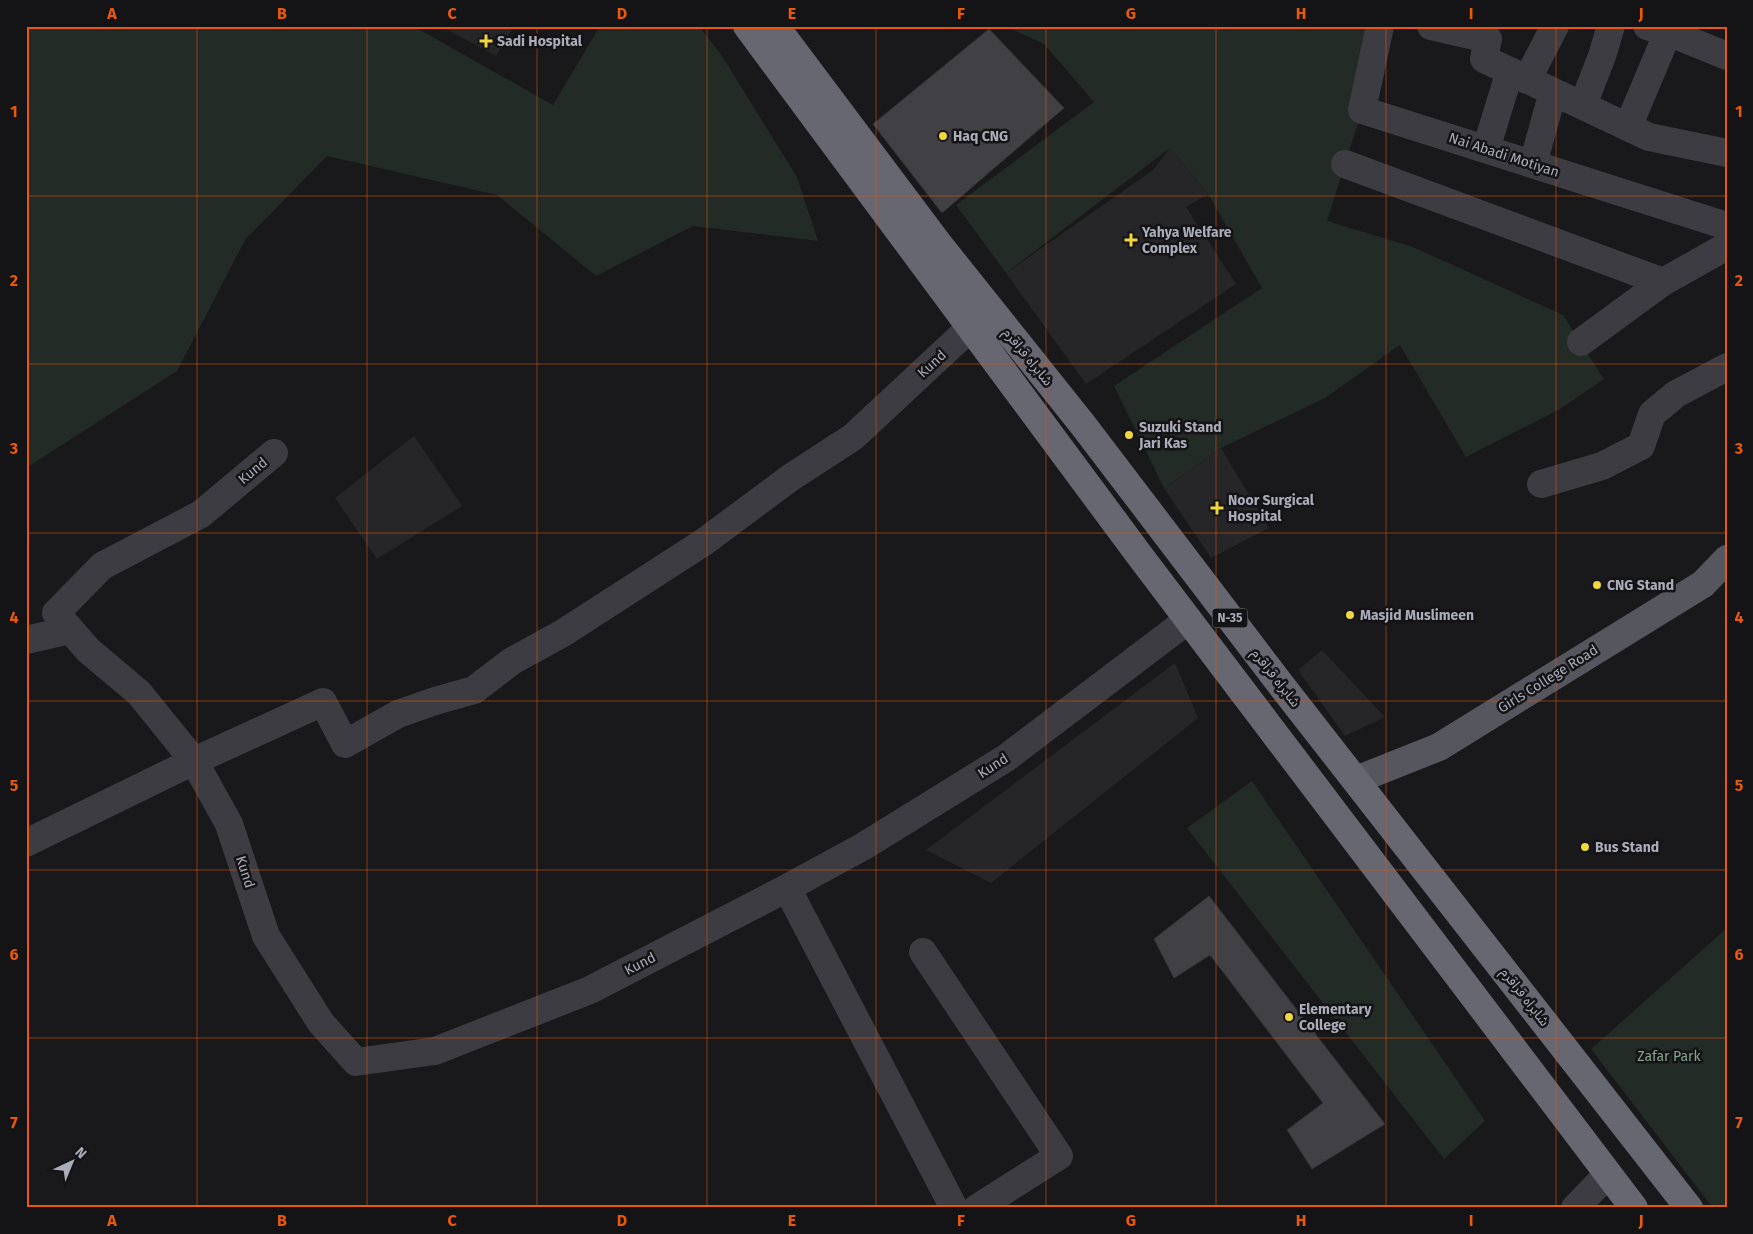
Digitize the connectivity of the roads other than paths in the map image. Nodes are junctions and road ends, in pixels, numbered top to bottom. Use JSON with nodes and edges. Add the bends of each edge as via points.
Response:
{"nodes":[{"id":1,"x":747,"y":26,"type":"edge"},
{"id":2,"x":774,"y":26,"type":"edge"},
{"id":3,"x":1380,"y":26,"type":"edge"},
{"id":4,"x":1431,"y":26,"type":"edge"},
{"id":5,"x":1555,"y":26,"type":"edge"},
{"id":6,"x":1611,"y":26,"type":"edge"},
{"id":7,"x":1658,"y":29,"type":"edge"},
{"id":8,"x":1727,"y":56,"type":"edge"},
{"id":9,"x":1518,"y":76,"type":"junction"},
{"id":10,"x":1553,"y":92,"type":"junction"},
{"id":11,"x":1583,"y":106,"type":"junction"},
{"id":12,"x":1628,"y":127,"type":"junction"},
{"id":13,"x":1486,"y":149,"type":"junction"},
{"id":14,"x":1727,"y":152,"type":"edge"},
{"id":15,"x":1345,"y":164,"type":"dead end"},
{"id":16,"x":1533,"y":164,"type":"junction"},
{"id":17,"x":1727,"y":226,"type":"edge"},
{"id":18,"x":1727,"y":246,"type":"edge"},
{"id":19,"x":1663,"y":282,"type":"junction"},
{"id":20,"x":970,"y":328,"type":"junction"},
{"id":21,"x":1581,"y":342,"type":"dead end"},
{"id":22,"x":1727,"y":367,"type":"edge"},
{"id":23,"x":274,"y":454,"type":"dead end"},
{"id":24,"x":1541,"y":484,"type":"dead end"},
{"id":25,"x":1727,"y":559,"type":"edge"},
{"id":26,"x":1188,"y":620,"type":"junction"},
{"id":27,"x":70,"y":630,"type":"junction"},
{"id":28,"x":26,"y":640,"type":"edge"},
{"id":29,"x":194,"y":761,"type":"junction"},
{"id":30,"x":1356,"y":780,"type":"junction"},
{"id":31,"x":26,"y":843,"type":"edge"},
{"id":32,"x":787,"y":888,"type":"junction"},
{"id":33,"x":923,"y":952,"type":"dead end"},
{"id":34,"x":1608,"y":1174,"type":"junction"},
{"id":35,"x":954,"y":1208,"type":"edge"},
{"id":36,"x":977,"y":1208,"type":"edge"},
{"id":37,"x":1575,"y":1208,"type":"edge"},
{"id":38,"x":1634,"y":1208,"type":"edge"},
{"id":39,"x":1689,"y":1208,"type":"edge"}],
"edges":[{"from":1,"to":20,"type":"highway","name":"شاہراہ قراقرم","number":"N-35"},
{"from":2,"to":30,"type":"highway","name":"شاہراہ قراقرم","number":"N-35","via":[[937,242]]},
{"from":3,"to":13,"type":"street","name":"Nai Abadi Motiyan","via":[[1362,110]]},
{"from":4,"to":9,"type":"street","via":[[1488,39],[1484,59]]},
{"from":5,"to":9,"type":"street"},
{"from":6,"to":11,"type":"street"},
{"from":7,"to":8,"type":"street"},
{"from":7,"to":12,"type":"street"},
{"from":9,"to":10,"type":"street"},
{"from":9,"to":13,"type":"street"},
{"from":10,"to":11,"type":"street"},
{"from":10,"to":16,"type":"street"},
{"from":11,"to":12,"type":"street"},
{"from":12,"to":14,"type":"street","via":[[1649,137]]},
{"from":13,"to":16,"type":"street","name":"Nai Abadi Motiyan"},
{"from":15,"to":19,"type":"street"},
{"from":16,"to":17,"type":"street","name":"Nai Abadi Motiyan"},
{"from":18,"to":19,"type":"street"},
{"from":19,"to":21,"type":"street"},
{"from":20,"to":26,"type":"highway","name":"شاہراہ قراقرم","number":"N-35"},
{"from":20,"to":29,"type":"street","name":"Kund","via":[[853,437],[790,478],[704,542],[563,633],[512,660],[474,690],[398,714],[345,744],[322,702]]},
{"from":22,"to":24,"type":"street","via":[[1676,394],[1652,414],[1641,446],[1602,466]]},
{"from":23,"to":27,"type":"street","name":"Kund","via":[[201,514],[102,566],[56,613]]},
{"from":25,"to":30,"type":"main road","name":"Girls College Road","via":[[1703,584],[1439,746]]},
{"from":26,"to":32,"type":"street","name":"Kund","via":[[1006,758],[864,846]]},
{"from":26,"to":34,"type":"highway","name":"شاہراہ قراقرم","number":"N-35"},
{"from":27,"to":28,"type":"street"},
{"from":27,"to":29,"type":"street","name":"Kund","via":[[88,650],[139,693]]},
{"from":29,"to":31,"type":"street","name":"Kund"},
{"from":29,"to":32,"type":"street","name":"Kund","via":[[230,824],[266,936],[321,1023],[356,1062],[434,1051],[590,990]]},
{"from":30,"to":39,"type":"highway","name":"شاہراہ قراقرم","number":"N-35"},
{"from":32,"to":35,"type":"street"},
{"from":33,"to":36,"type":"street","via":[[1059,1156]]},
{"from":34,"to":37,"type":"street"},
{"from":34,"to":38,"type":"highway","name":"شاہراہ قراقرم","number":"N-35"}]}
